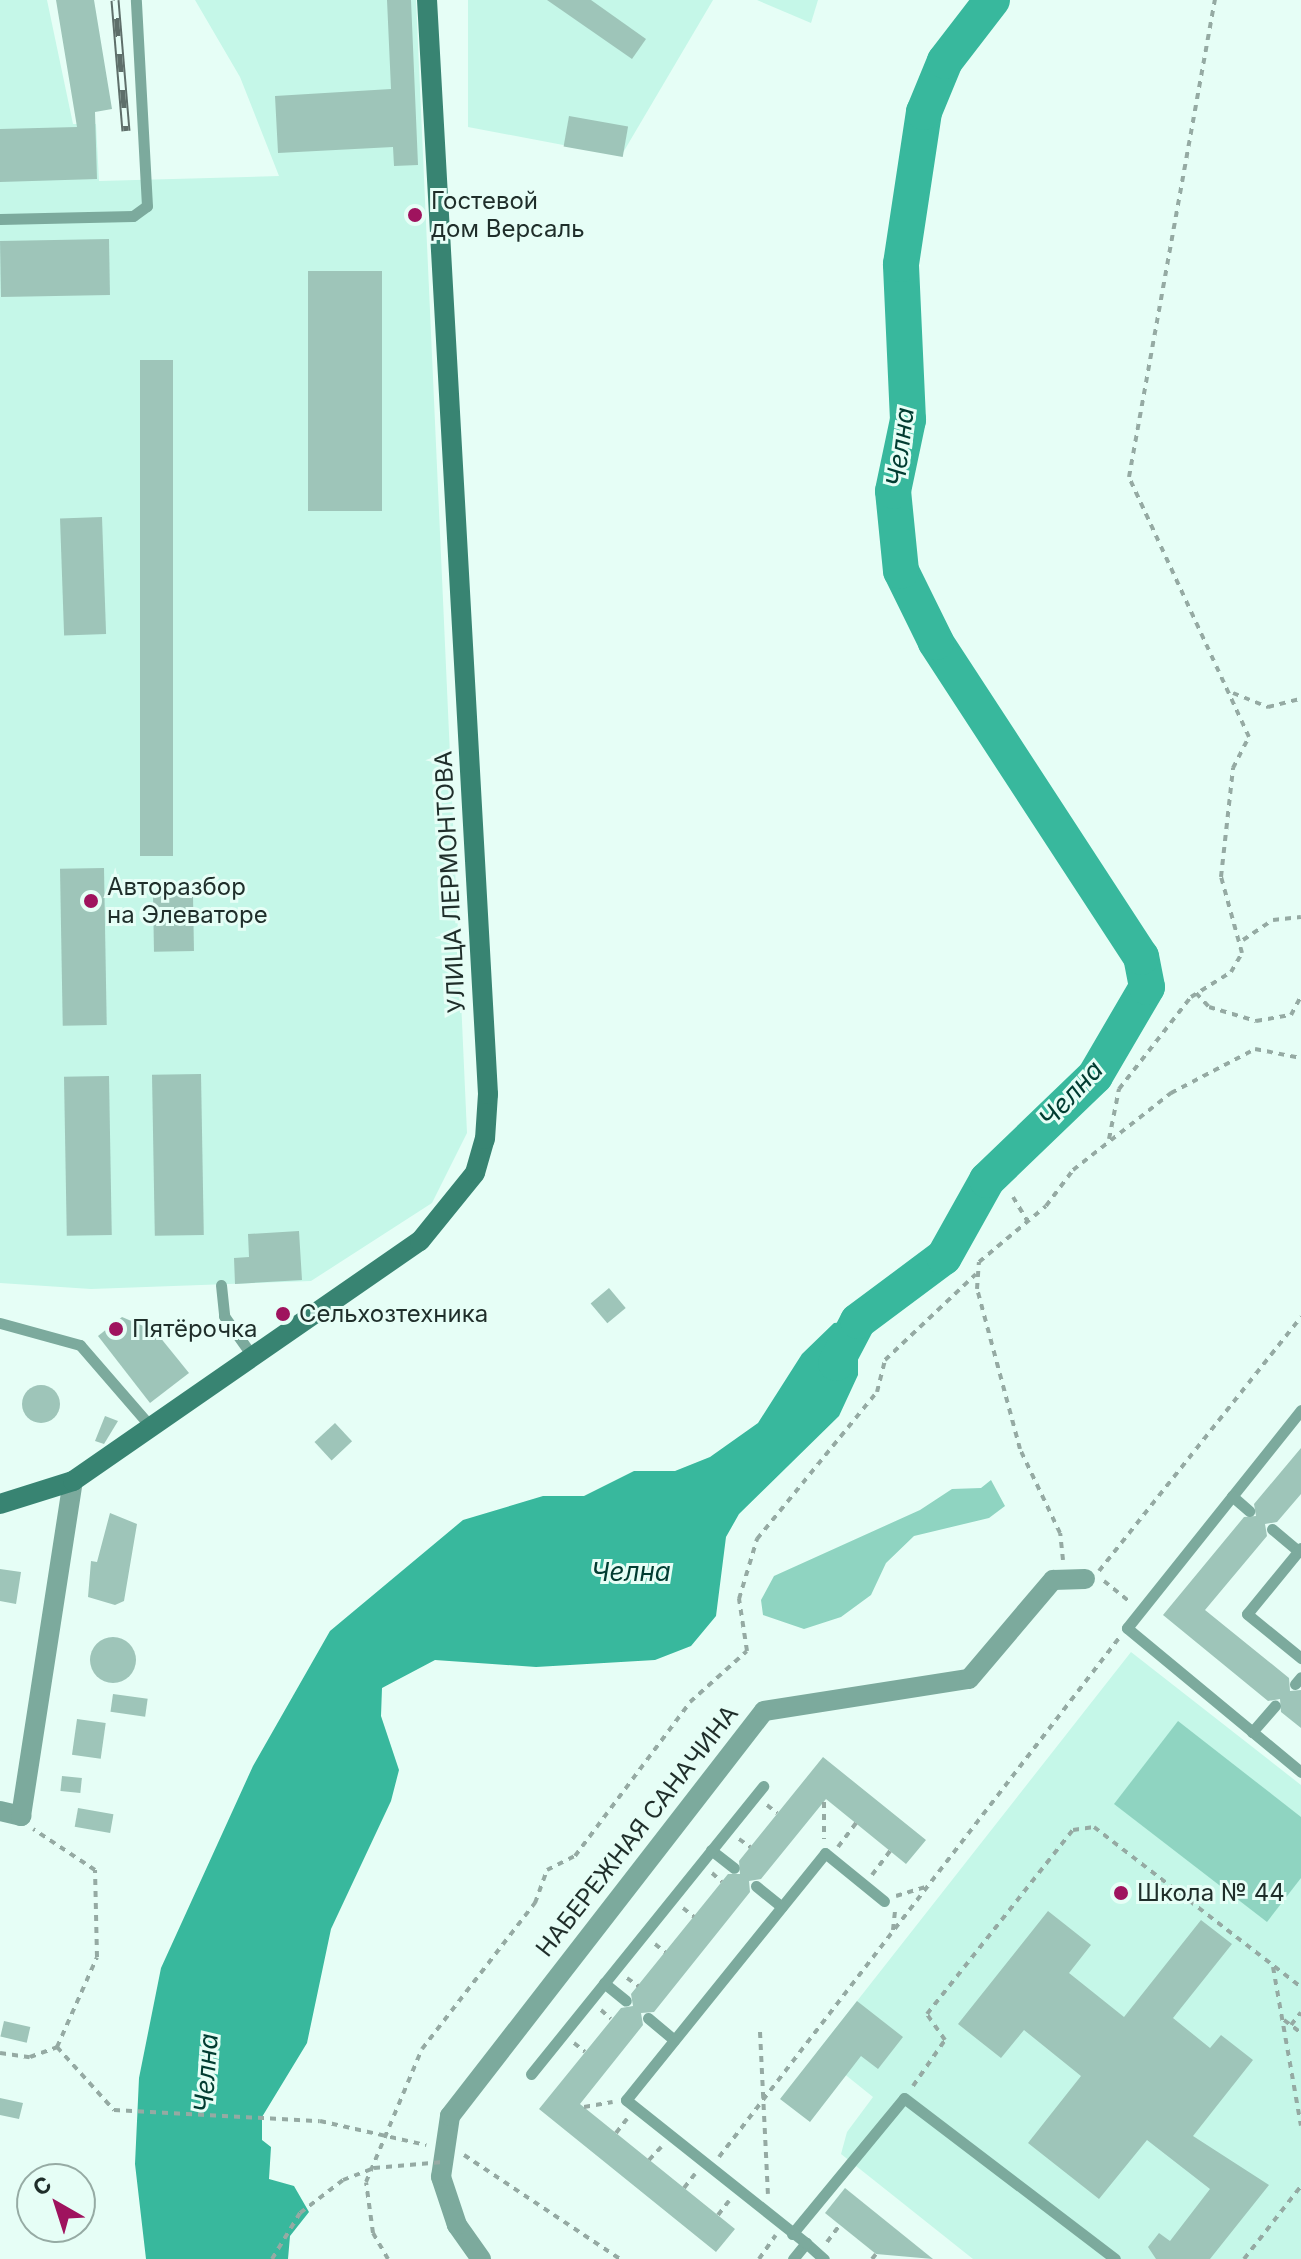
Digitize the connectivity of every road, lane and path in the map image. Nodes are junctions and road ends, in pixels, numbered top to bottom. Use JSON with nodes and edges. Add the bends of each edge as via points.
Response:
{"nodes":[{"id":1,"x":136,"y":0,"type":"edge"},
{"id":2,"x":427,"y":0,"type":"edge"},
{"id":3,"x":1215,"y":0,"type":"edge"},
{"id":4,"x":0,"y":219,"type":"edge"},
{"id":5,"x":1231,"y":692,"type":"junction"},
{"id":6,"x":1301,"y":699,"type":"edge"},
{"id":7,"x":1301,"y":917,"type":"edge"},
{"id":8,"x":1243,"y":940,"type":"junction"},
{"id":9,"x":1196,"y":993,"type":"junction"},
{"id":10,"x":1301,"y":996,"type":"edge"},
{"id":11,"x":1301,"y":1058,"type":"edge"},
{"id":12,"x":1109,"y":1139,"type":"junction"},
{"id":13,"x":1013,"y":1197,"type":"dead end"},
{"id":14,"x":1028,"y":1222,"type":"junction"},
{"id":15,"x":976,"y":1274,"type":"junction"},
{"id":16,"x":221,"y":1285,"type":"dead end"},
{"id":17,"x":1301,"y":1317,"type":"edge"},
{"id":18,"x":0,"y":1323,"type":"edge"},
{"id":19,"x":253,"y":1357,"type":"junction"},
{"id":20,"x":1301,"y":1410,"type":"edge"},
{"id":21,"x":151,"y":1427,"type":"junction"},
{"id":22,"x":73,"y":1481,"type":"junction"},
{"id":23,"x":1232,"y":1496,"type":"junction"},
{"id":24,"x":0,"y":1504,"type":"edge"},
{"id":25,"x":1249,"y":1511,"type":"dead end"},
{"id":26,"x":1272,"y":1529,"type":"dead end"},
{"id":27,"x":1300,"y":1550,"type":"edge"},
{"id":28,"x":1064,"y":1564,"type":"dead end"},
{"id":29,"x":1085,"y":1579,"type":"dead end"},
{"id":30,"x":1140,"y":1611,"type":"junction"},
{"id":31,"x":1127,"y":1628,"type":"junction"},
{"id":32,"x":1301,"y":1658,"type":"edge"},
{"id":33,"x":1275,"y":1706,"type":"dead end"},
{"id":34,"x":1252,"y":1732,"type":"junction"},
{"id":35,"x":1301,"y":1772,"type":"edge"},
{"id":36,"x":763,"y":1786,"type":"dead end"},
{"id":37,"x":824,"y":1802,"type":"dead end"},
{"id":38,"x":0,"y":1811,"type":"edge"},
{"id":39,"x":21,"y":1816,"type":"junction"},
{"id":40,"x":856,"y":1823,"type":"dead end"},
{"id":41,"x":711,"y":1850,"type":"junction"},
{"id":42,"x":890,"y":1851,"type":"dead end"},
{"id":43,"x":827,"y":1855,"type":"junction"},
{"id":44,"x":734,"y":1868,"type":"dead end"},
{"id":45,"x":864,"y":1885,"type":"junction"},
{"id":46,"x":756,"y":1886,"type":"dead end"},
{"id":47,"x":928,"y":1886,"type":"junction"},
{"id":48,"x":884,"y":1901,"type":"joint"},
{"id":49,"x":782,"y":1907,"type":"junction"},
{"id":50,"x":1273,"y":1966,"type":"junction"},
{"id":51,"x":604,"y":1983,"type":"junction"},
{"id":52,"x":1301,"y":1987,"type":"edge"},
{"id":53,"x":626,"y":2001,"type":"dead end"},
{"id":54,"x":1301,"y":2012,"type":"edge"},
{"id":55,"x":648,"y":2018,"type":"dead end"},
{"id":56,"x":1282,"y":2018,"type":"junction"},
{"id":57,"x":1291,"y":2025,"type":"junction"},
{"id":58,"x":760,"y":2032,"type":"dead end"},
{"id":59,"x":1301,"y":2033,"type":"edge"},
{"id":60,"x":674,"y":2040,"type":"junction"},
{"id":61,"x":57,"y":2047,"type":"junction"},
{"id":62,"x":0,"y":2053,"type":"edge"},
{"id":63,"x":531,"y":2074,"type":"dead end"},
{"id":64,"x":1295,"y":2090,"type":"junction"},
{"id":65,"x":1301,"y":2095,"type":"edge"},
{"id":66,"x":904,"y":2098,"type":"junction"},
{"id":67,"x":626,"y":2100,"type":"junction"},
{"id":68,"x":761,"y":2103,"type":"junction"},
{"id":69,"x":584,"y":2107,"type":"dead end"},
{"id":70,"x":1301,"y":2126,"type":"edge"},
{"id":71,"x":390,"y":2140,"type":"junction"},
{"id":72,"x":443,"y":2154,"type":"junction"},
{"id":73,"x":710,"y":2168,"type":"junction"},
{"id":74,"x":1301,"y":2186,"type":"edge"},
{"id":75,"x":770,"y":2216,"type":"junction"},
{"id":76,"x":840,"y":2225,"type":"dead end"},
{"id":77,"x":788,"y":2230,"type":"junction"},
{"id":78,"x":806,"y":2243,"type":"junction"},
{"id":79,"x":876,"y":2254,"type":"dead end"},
{"id":80,"x":821,"y":2256,"type":"edge"},
{"id":81,"x":272,"y":2259,"type":"edge"},
{"id":82,"x":388,"y":2259,"type":"edge"},
{"id":83,"x":481,"y":2259,"type":"edge"},
{"id":84,"x":620,"y":2259,"type":"edge"},
{"id":85,"x":759,"y":2259,"type":"edge"},
{"id":86,"x":793,"y":2259,"type":"edge"},
{"id":87,"x":872,"y":2259,"type":"edge"},
{"id":88,"x":1115,"y":2259,"type":"edge"},
{"id":89,"x":1244,"y":2259,"type":"edge"}],
"edges":[{"from":1,"to":4,"type":"lane","via":[[147,206],[133,216]]},
{"from":2,"to":19,"type":"street","name":"УЛИЦА ЛЕРМОНТОВА","via":[[488,1094],[485,1139],[475,1173],[420,1241]]},
{"from":3,"to":5,"type":"path","via":[[1129,477]]},
{"from":5,"to":6,"type":"path","via":[[1268,707]]},
{"from":5,"to":8,"type":"path","via":[[1249,737],[1233,768],[1221,877]]},
{"from":7,"to":8,"type":"path","via":[[1273,920]]},
{"from":8,"to":9,"type":"path","via":[[1238,964]]},
{"from":9,"to":10,"type":"path","via":[[1209,1007],[1256,1021],[1291,1015]]},
{"from":9,"to":12,"type":"path","via":[[1119,1089]]},
{"from":11,"to":12,"type":"path","via":[[1255,1049],[1171,1093]]},
{"from":12,"to":14,"type":"path"},
{"from":13,"to":14,"type":"path"},
{"from":14,"to":15,"type":"path","via":[[985,1256]]},
{"from":15,"to":28,"type":"path","via":[[1020,1449],[1060,1533]]},
{"from":15,"to":71,"type":"path","via":[[885,1360],[877,1392],[757,1539],[739,1599],[747,1651],[690,1702],[575,1856],[547,1870],[535,1903],[422,2049],[403,2085]]},
{"from":16,"to":19,"type":"lane","via":[[224,1316]]},
{"from":17,"to":30,"type":"path","via":[[1093,1580]]},
{"from":18,"to":21,"type":"lane","via":[[80,1345]]},
{"from":19,"to":21,"type":"street","name":"УЛИЦА ЛЕРМОНТОВА"},
{"from":20,"to":23,"type":"lane"},
{"from":21,"to":22,"type":"street","name":"УЛИЦА ЛЕРМОНТОВА"},
{"from":22,"to":24,"type":"street","name":"УЛИЦА ЛЕРМОНТОВА"},
{"from":22,"to":39,"type":"street"},
{"from":23,"to":25,"type":"lane"},
{"from":23,"to":30,"type":"lane"},
{"from":26,"to":27,"type":"lane"},
{"from":27,"to":32,"type":"lane","via":[[1247,1614]]},
{"from":29,"to":72,"type":"street","name":"НАБЕРЕЖНАЯ САНАЧИНА","via":[[1053,1580],[969,1679],[764,1711],[466,2088]]},
{"from":30,"to":31,"type":"lane"},
{"from":31,"to":34,"type":"lane"},
{"from":31,"to":47,"type":"path"},
{"from":33,"to":34,"type":"lane"},
{"from":34,"to":35,"type":"lane"},
{"from":36,"to":41,"type":"lane"},
{"from":37,"to":43,"type":"path"},
{"from":38,"to":39,"type":"street"},
{"from":39,"to":61,"type":"path","via":[[95,1870],[97,1957]]},
{"from":40,"to":43,"type":"path"},
{"from":41,"to":44,"type":"lane"},
{"from":41,"to":51,"type":"lane"},
{"from":42,"to":45,"type":"path"},
{"from":43,"to":45,"type":"lane"},
{"from":43,"to":49,"type":"lane"},
{"from":45,"to":48,"type":"lane"},
{"from":46,"to":49,"type":"lane"},
{"from":47,"to":48,"type":"path"},
{"from":47,"to":68,"type":"path"},
{"from":49,"to":60,"type":"lane"},
{"from":50,"to":52,"type":"path"},
{"from":50,"to":56,"type":"path"},
{"from":50,"to":66,"type":"path","via":[[1094,1827],[1073,1830],[927,2014],[945,2040]]},
{"from":51,"to":53,"type":"lane"},
{"from":51,"to":63,"type":"lane"},
{"from":54,"to":57,"type":"path"},
{"from":55,"to":60,"type":"lane"},
{"from":56,"to":57,"type":"path"},
{"from":56,"to":64,"type":"path"},
{"from":57,"to":59,"type":"path"},
{"from":58,"to":68,"type":"path"},
{"from":60,"to":67,"type":"lane"},
{"from":61,"to":62,"type":"path","via":[[30,2057]]},
{"from":61,"to":71,"type":"path","via":[[114,2110],[320,2121]]},
{"from":64,"to":65,"type":"path"},
{"from":64,"to":70,"type":"path"},
{"from":66,"to":77,"type":"lane"},
{"from":66,"to":88,"type":"lane"},
{"from":67,"to":69,"type":"path"},
{"from":67,"to":73,"type":"lane"},
{"from":68,"to":73,"type":"path"},
{"from":68,"to":75,"type":"path"},
{"from":71,"to":72,"type":"path"},
{"from":71,"to":82,"type":"path","via":[[366,2182],[373,2233]]},
{"from":72,"to":81,"type":"path","bridge":true,"via":[[343,2180],[300,2213]]},
{"from":72,"to":83,"type":"street","name":"НАБЕРЕЖНАЯ САНАЧИНА","via":[[447,2203]]},
{"from":72,"to":84,"type":"path","via":[[479,2162]]},
{"from":73,"to":75,"type":"lane"},
{"from":74,"to":89,"type":"path"},
{"from":75,"to":77,"type":"lane"},
{"from":76,"to":80,"type":"path"},
{"from":77,"to":78,"type":"lane"},
{"from":77,"to":85,"type":"path"},
{"from":78,"to":80,"type":"lane"},
{"from":78,"to":86,"type":"lane"},
{"from":79,"to":87,"type":"path"}]}
